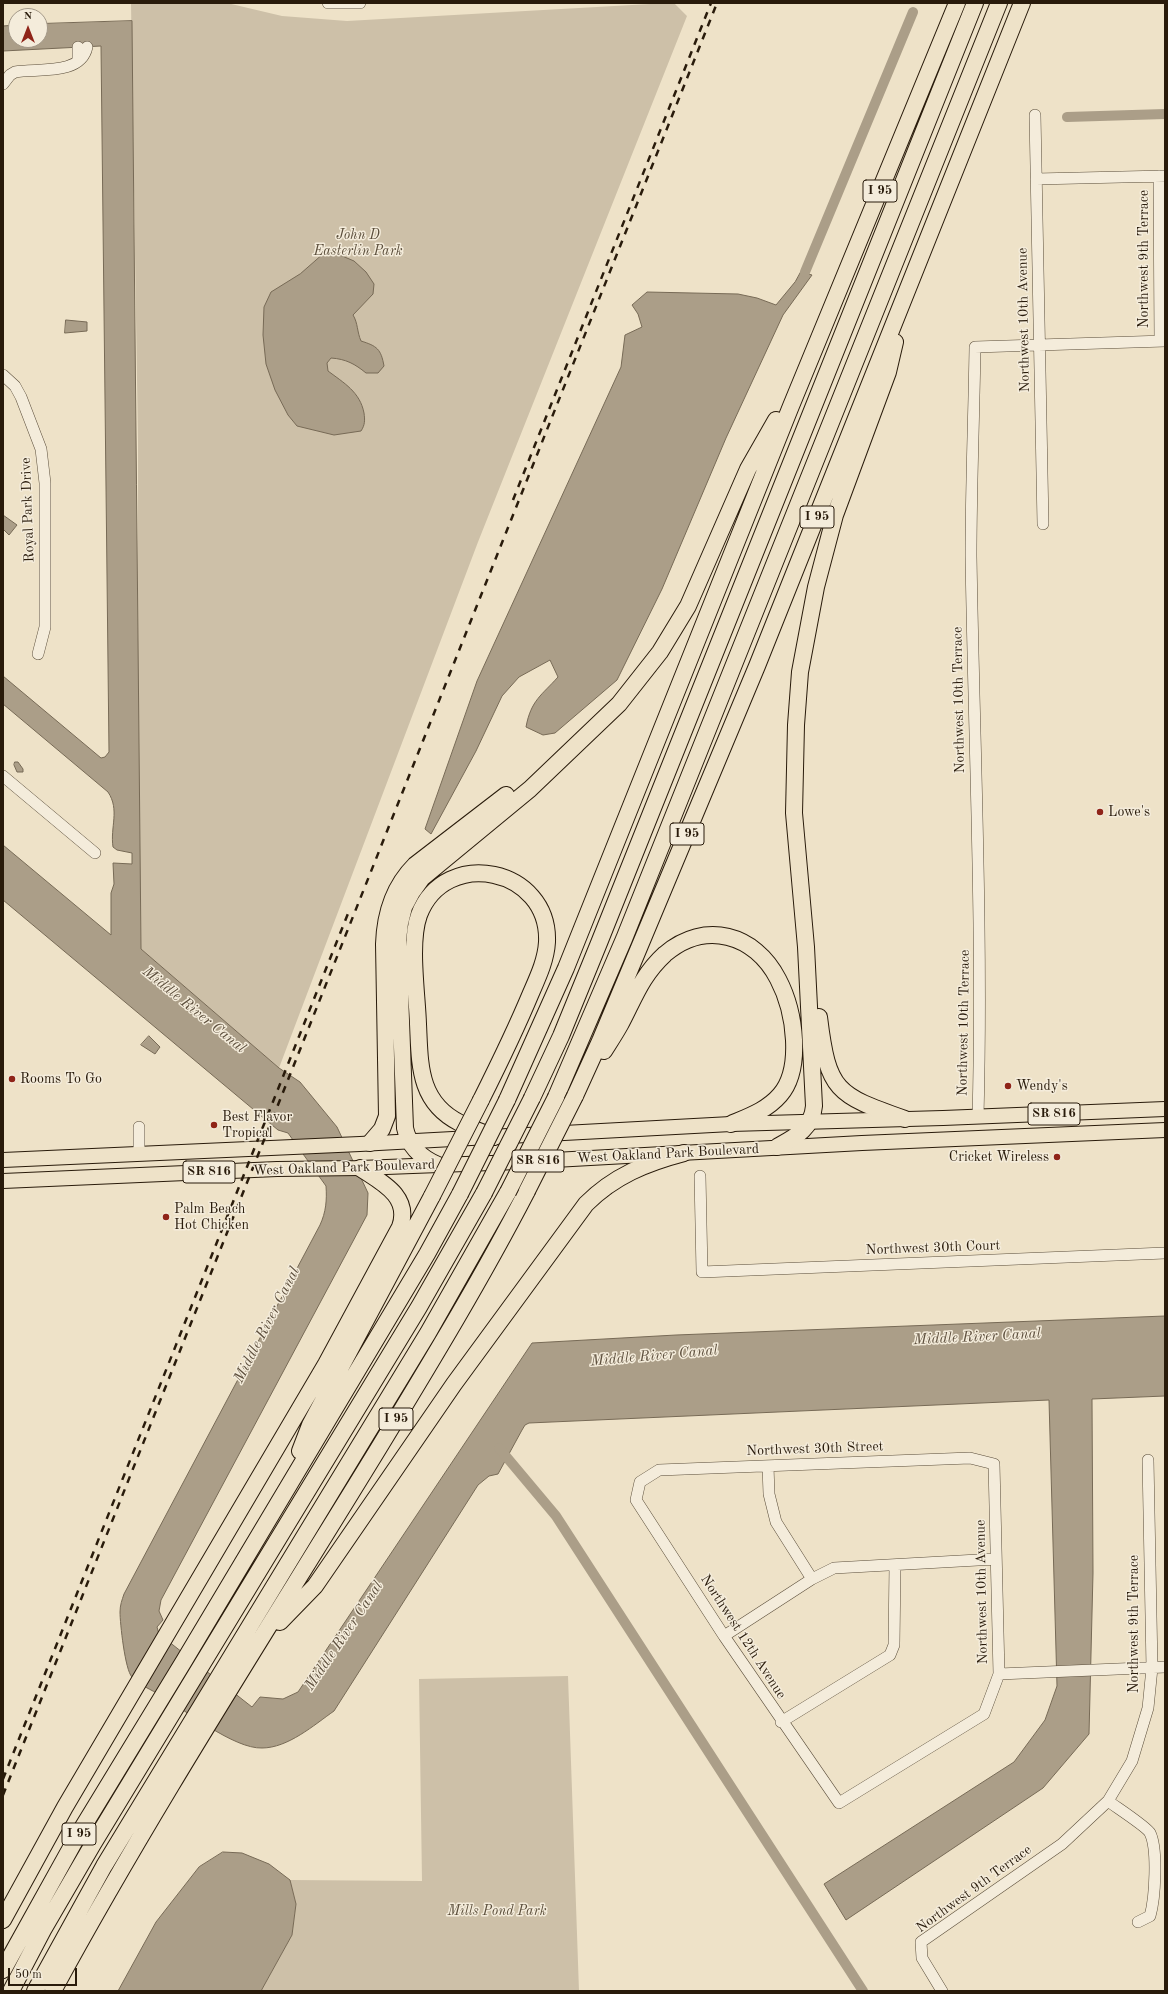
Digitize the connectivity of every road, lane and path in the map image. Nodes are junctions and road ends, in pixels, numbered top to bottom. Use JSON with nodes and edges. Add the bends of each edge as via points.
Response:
{"nodes":[{"id":1,"x":328,"y":3,"type":"edge"},
{"id":2,"x":360,"y":3,"type":"edge"},
{"id":3,"x":957,"y":3,"type":"edge"},
{"id":4,"x":975,"y":3,"type":"edge"},
{"id":5,"x":999,"y":3,"type":"edge"},
{"id":6,"x":1022,"y":3,"type":"edge"},
{"id":7,"x":82,"y":47,"type":"dead end"},
{"id":8,"x":3,"y":84,"type":"edge"},
{"id":9,"x":1035,"y":115,"type":"dead end"},
{"id":10,"x":1162,"y":176,"type":"edge"},
{"id":11,"x":1036,"y":179,"type":"junction"},
{"id":12,"x":906,"y":292,"type":"junction"},
{"id":13,"x":873,"y":315,"type":"junction"},
{"id":14,"x":1162,"y":341,"type":"edge"},
{"id":15,"x":1039,"y":346,"type":"junction"},
{"id":16,"x":811,"y":358,"type":"junction"},
{"id":17,"x":3,"y":375,"type":"edge"},
{"id":18,"x":838,"y":462,"type":"junction"},
{"id":19,"x":1043,"y":524,"type":"dead end"},
{"id":20,"x":749,"y":569,"type":"junction"},
{"id":21,"x":38,"y":654,"type":"dead end"},
{"id":22,"x":678,"y":688,"type":"junction"},
{"id":23,"x":582,"y":738,"type":"junction"},
{"id":24,"x":3,"y":776,"type":"edge"},
{"id":25,"x":95,"y":853,"type":"dead end"},
{"id":26,"x":806,"y":947,"type":"junction"},
{"id":27,"x":575,"y":1096,"type":"junction"},
{"id":28,"x":1165,"y":1108,"type":"edge"},
{"id":29,"x":978,"y":1116,"type":"junction"},
{"id":30,"x":905,"y":1119,"type":"junction"},
{"id":31,"x":811,"y":1121,"type":"junction"},
{"id":32,"x":732,"y":1124,"type":"junction"},
{"id":33,"x":139,"y":1127,"type":"dead end"},
{"id":34,"x":1165,"y":1130,"type":"edge"},
{"id":35,"x":494,"y":1137,"type":"junction"},
{"id":36,"x":949,"y":1139,"type":"junction"},
{"id":37,"x":410,"y":1141,"type":"junction"},
{"id":38,"x":365,"y":1144,"type":"junction"},
{"id":39,"x":777,"y":1147,"type":"junction"},
{"id":40,"x":684,"y":1153,"type":"junction"},
{"id":41,"x":139,"y":1154,"type":"junction"},
{"id":42,"x":3,"y":1160,"type":"edge"},
{"id":43,"x":438,"y":1165,"type":"junction"},
{"id":44,"x":360,"y":1168,"type":"junction"},
{"id":45,"x":169,"y":1174,"type":"junction"},
{"id":46,"x":115,"y":1176,"type":"junction"},
{"id":47,"x":700,"y":1176,"type":"dead end"},
{"id":48,"x":3,"y":1182,"type":"edge"},
{"id":49,"x":1165,"y":1253,"type":"edge"},
{"id":50,"x":1148,"y":1460,"type":"dead end"},
{"id":51,"x":994,"y":1464,"type":"joint"},
{"id":52,"x":768,"y":1466,"type":"junction"},
{"id":53,"x":640,"y":1482,"type":"joint"},
{"id":54,"x":278,"y":1502,"type":"junction"},
{"id":55,"x":996,"y":1559,"type":"junction"},
{"id":56,"x":895,"y":1564,"type":"junction"},
{"id":57,"x":812,"y":1579,"type":"junction"},
{"id":58,"x":724,"y":1636,"type":"junction"},
{"id":59,"x":259,"y":1644,"type":"junction"},
{"id":60,"x":191,"y":1666,"type":"junction"},
{"id":61,"x":1165,"y":1667,"type":"edge"},
{"id":62,"x":1152,"y":1668,"type":"junction"},
{"id":63,"x":999,"y":1674,"type":"junction"},
{"id":64,"x":224,"y":1686,"type":"junction"},
{"id":65,"x":167,"y":1705,"type":"junction"},
{"id":66,"x":781,"y":1722,"type":"junction"},
{"id":67,"x":201,"y":1725,"type":"junction"},
{"id":68,"x":1108,"y":1802,"type":"junction"},
{"id":69,"x":839,"y":1803,"type":"joint"},
{"id":70,"x":3,"y":1920,"type":"edge"},
{"id":71,"x":1138,"y":1922,"type":"dead end"},
{"id":72,"x":3,"y":1970,"type":"edge"},
{"id":73,"x":11,"y":1991,"type":"edge"},
{"id":74,"x":35,"y":1991,"type":"edge"},
{"id":75,"x":54,"y":1991,"type":"edge"},
{"id":76,"x":942,"y":1991,"type":"edge"}],
"edges":[{"from":1,"to":2,"type":"street"},
{"from":3,"to":16,"type":"highway","number":"I 95"},
{"from":4,"to":20,"type":"highway"},
{"from":5,"to":13,"type":"highway"},
{"from":6,"to":12,"type":"highway","number":"I 95"},
{"from":7,"to":8,"type":"street","via":[[78,61],[69,67],[16,72]]},
{"from":9,"to":11,"type":"street","name":"Northwest 10th Avenue"},
{"from":10,"to":11,"type":"street"},
{"from":10,"to":14,"type":"street","name":"Northwest 9th Terrace"},
{"from":11,"to":15,"type":"street","name":"Northwest 10th Avenue"},
{"from":12,"to":18,"type":"highway","number":"I 95"},
{"from":12,"to":26,"type":"highway","via":[[888,372],[835,515],[816,587],[803,651],[796,714],[794,797]]},
{"from":13,"to":18,"type":"highway"},
{"from":13,"to":64,"type":"highway","bridge":true,"via":[[624,939],[556,1097],[508,1192],[445,1305]]},
{"from":14,"to":15,"type":"street"},
{"from":15,"to":19,"type":"street","name":"Northwest 10th Avenue"},
{"from":15,"to":29,"type":"street","name":"Northwest 10th Terrace","via":[[975,347],[971,554],[980,958]]},
{"from":16,"to":22,"type":"highway","number":"I 95"},
{"from":16,"to":23,"type":"highway","via":[[748,470],[695,592],[671,635],[630,691]]},
{"from":17,"to":21,"type":"street","name":"Royal Park Drive","via":[[21,396],[41,449],[45,482],[45,627]]},
{"from":18,"to":27,"type":"highway","number":"I 95","via":[[737,713]]},
{"from":20,"to":22,"type":"highway"},
{"from":20,"to":60,"type":"highway","bridge":true,"via":[[561,1036],[484,1193],[415,1313]]},
{"from":22,"to":54,"type":"highway","number":"I 95","bridge":true,"via":[[561,980],[507,1100],[427,1254]]},
{"from":23,"to":37,"type":"highway","via":[[530,789],[422,878],[406,903],[400,923],[398,949],[405,1123]]},
{"from":23,"to":38,"type":"highway","via":[[423,859],[404,878],[396,892],[387,913],[384,937],[387,1116],[382,1130]]},
{"from":24,"to":25,"type":"street"},
{"from":26,"to":30,"type":"highway","via":[[816,994],[823,1053],[834,1079],[842,1090],[861,1104]]},
{"from":26,"to":31,"type":"highway","via":[[814,1099]]},
{"from":27,"to":32,"type":"highway","via":[[620,1026],[636,989],[659,960],[692,938],[723,935],[750,946],[763,957],[773,971],[788,1006],[794,1046],[791,1074],[781,1094],[761,1111]]},
{"from":27,"to":59,"type":"highway","number":"I 95","bridge":true,"via":[[493,1255],[443,1342]]},
{"from":28,"to":29,"type":"main road","name":"West Oakland Park Boulevard","number":"SR 816"},
{"from":29,"to":30,"type":"main road","name":"West Oakland Park Boulevard","number":"SR 816"},
{"from":29,"to":36,"type":"main road","via":[[967,1130]]},
{"from":30,"to":31,"type":"main road","name":"West Oakland Park Boulevard","number":"SR 816"},
{"from":31,"to":32,"type":"main road","name":"West Oakland Park Boulevard","number":"SR 816"},
{"from":31,"to":39,"type":"highway","via":[[800,1133]]},
{"from":32,"to":35,"type":"main road","name":"West Oakland Park Boulevard","number":"SR 816"},
{"from":33,"to":41,"type":"street"},
{"from":34,"to":36,"type":"main road","name":"West Oakland Park Boulevard","number":"SR 816"},
{"from":35,"to":37,"type":"main road","name":"West Oakland Park Boulevard","number":"SR 816"},
{"from":35,"to":54,"type":"highway","bridge":true,"via":[[460,1124],[444,1113],[425,1087],[420,1060],[415,957],[417,924],[428,898],[438,888],[457,877],[484,873],[510,880],[528,893],[540,910],[547,935],[545,956],[513,1036],[481,1100],[432,1196],[310,1425]]},
{"from":36,"to":39,"type":"main road","name":"West Oakland Park Boulevard","number":"SR 816"},
{"from":37,"to":38,"type":"main road","name":"West Oakland Park Boulevard","number":"SR 816"},
{"from":37,"to":43,"type":"highway","via":[[420,1155]]},
{"from":38,"to":41,"type":"main road","name":"West Oakland Park Boulevard","number":"SR 816"},
{"from":39,"to":40,"type":"main road","name":"West Oakland Park Boulevard","number":"SR 816"},
{"from":40,"to":43,"type":"main road","name":"West Oakland Park Boulevard","number":"SR 816"},
{"from":40,"to":59,"type":"highway","via":[[626,1173],[586,1204],[445,1397],[315,1586]]},
{"from":41,"to":42,"type":"main road","name":"West Oakland Park Boulevard","number":"SR 816"},
{"from":41,"to":45,"type":"main road","via":[[151,1168]]},
{"from":41,"to":46,"type":"main road","via":[[129,1169]]},
{"from":43,"to":44,"type":"main road","name":"West Oakland Park Boulevard","number":"SR 816"},
{"from":44,"to":45,"type":"main road","name":"West Oakland Park Boulevard","number":"SR 816"},
{"from":44,"to":70,"type":"highway","via":[[384,1184],[398,1198],[403,1211],[400,1227],[326,1364],[50,1832]]},
{"from":45,"to":46,"type":"main road","name":"West Oakland Park Boulevard","number":"SR 816"},
{"from":46,"to":48,"type":"main road","name":"West Oakland Park Boulevard","number":"SR 816"},
{"from":47,"to":49,"type":"street","name":"Northwest 30th Court","via":[[702,1272]]},
{"from":50,"to":62,"type":"street","name":"Northwest 9th Terrace"},
{"from":51,"to":52,"type":"street","name":"Northwest 30th Street","via":[[970,1458]]},
{"from":51,"to":55,"type":"street","name":"Northwest 10th Avenue"},
{"from":52,"to":53,"type":"street","name":"Northwest 30th Street","via":[[659,1470]]},
{"from":52,"to":57,"type":"street","via":[[769,1494],[776,1522]]},
{"from":53,"to":58,"type":"street","name":"Northwest 12th Avenue","via":[[636,1500]]},
{"from":54,"to":60,"type":"highway","number":"I 95"},
{"from":55,"to":56,"type":"street"},
{"from":55,"to":63,"type":"street","name":"Northwest 10th Avenue"},
{"from":56,"to":57,"type":"street","via":[[834,1568]]},
{"from":56,"to":66,"type":"street","via":[[894,1645],[890,1655]]},
{"from":57,"to":58,"type":"street"},
{"from":58,"to":66,"type":"street","name":"Northwest 12th Avenue"},
{"from":59,"to":64,"type":"highway","number":"I 95"},
{"from":60,"to":65,"type":"highway","number":"I 95"},
{"from":61,"to":62,"type":"street"},
{"from":62,"to":63,"type":"street"},
{"from":62,"to":68,"type":"street","name":"Northwest 9th Terrace","via":[[1148,1708],[1134,1754]]},
{"from":63,"to":69,"type":"street","name":"Northwest 10th Avenue","via":[[984,1714]]},
{"from":64,"to":67,"type":"highway","number":"I 95"},
{"from":65,"to":72,"type":"highway","number":"I 95","via":[[61,1864]]},
{"from":65,"to":73,"type":"highway"},
{"from":66,"to":69,"type":"street","name":"Northwest 12th Avenue"},
{"from":67,"to":74,"type":"highway","via":[[101,1872]]},
{"from":67,"to":75,"type":"highway","number":"I 95"},
{"from":68,"to":71,"type":"street","via":[[1150,1832],[1154,1850],[1154,1903],[1150,1916]]},
{"from":68,"to":76,"type":"street","name":"Northwest 9th Terrace","via":[[1062,1844],[921,1942],[922,1958]]}]}
